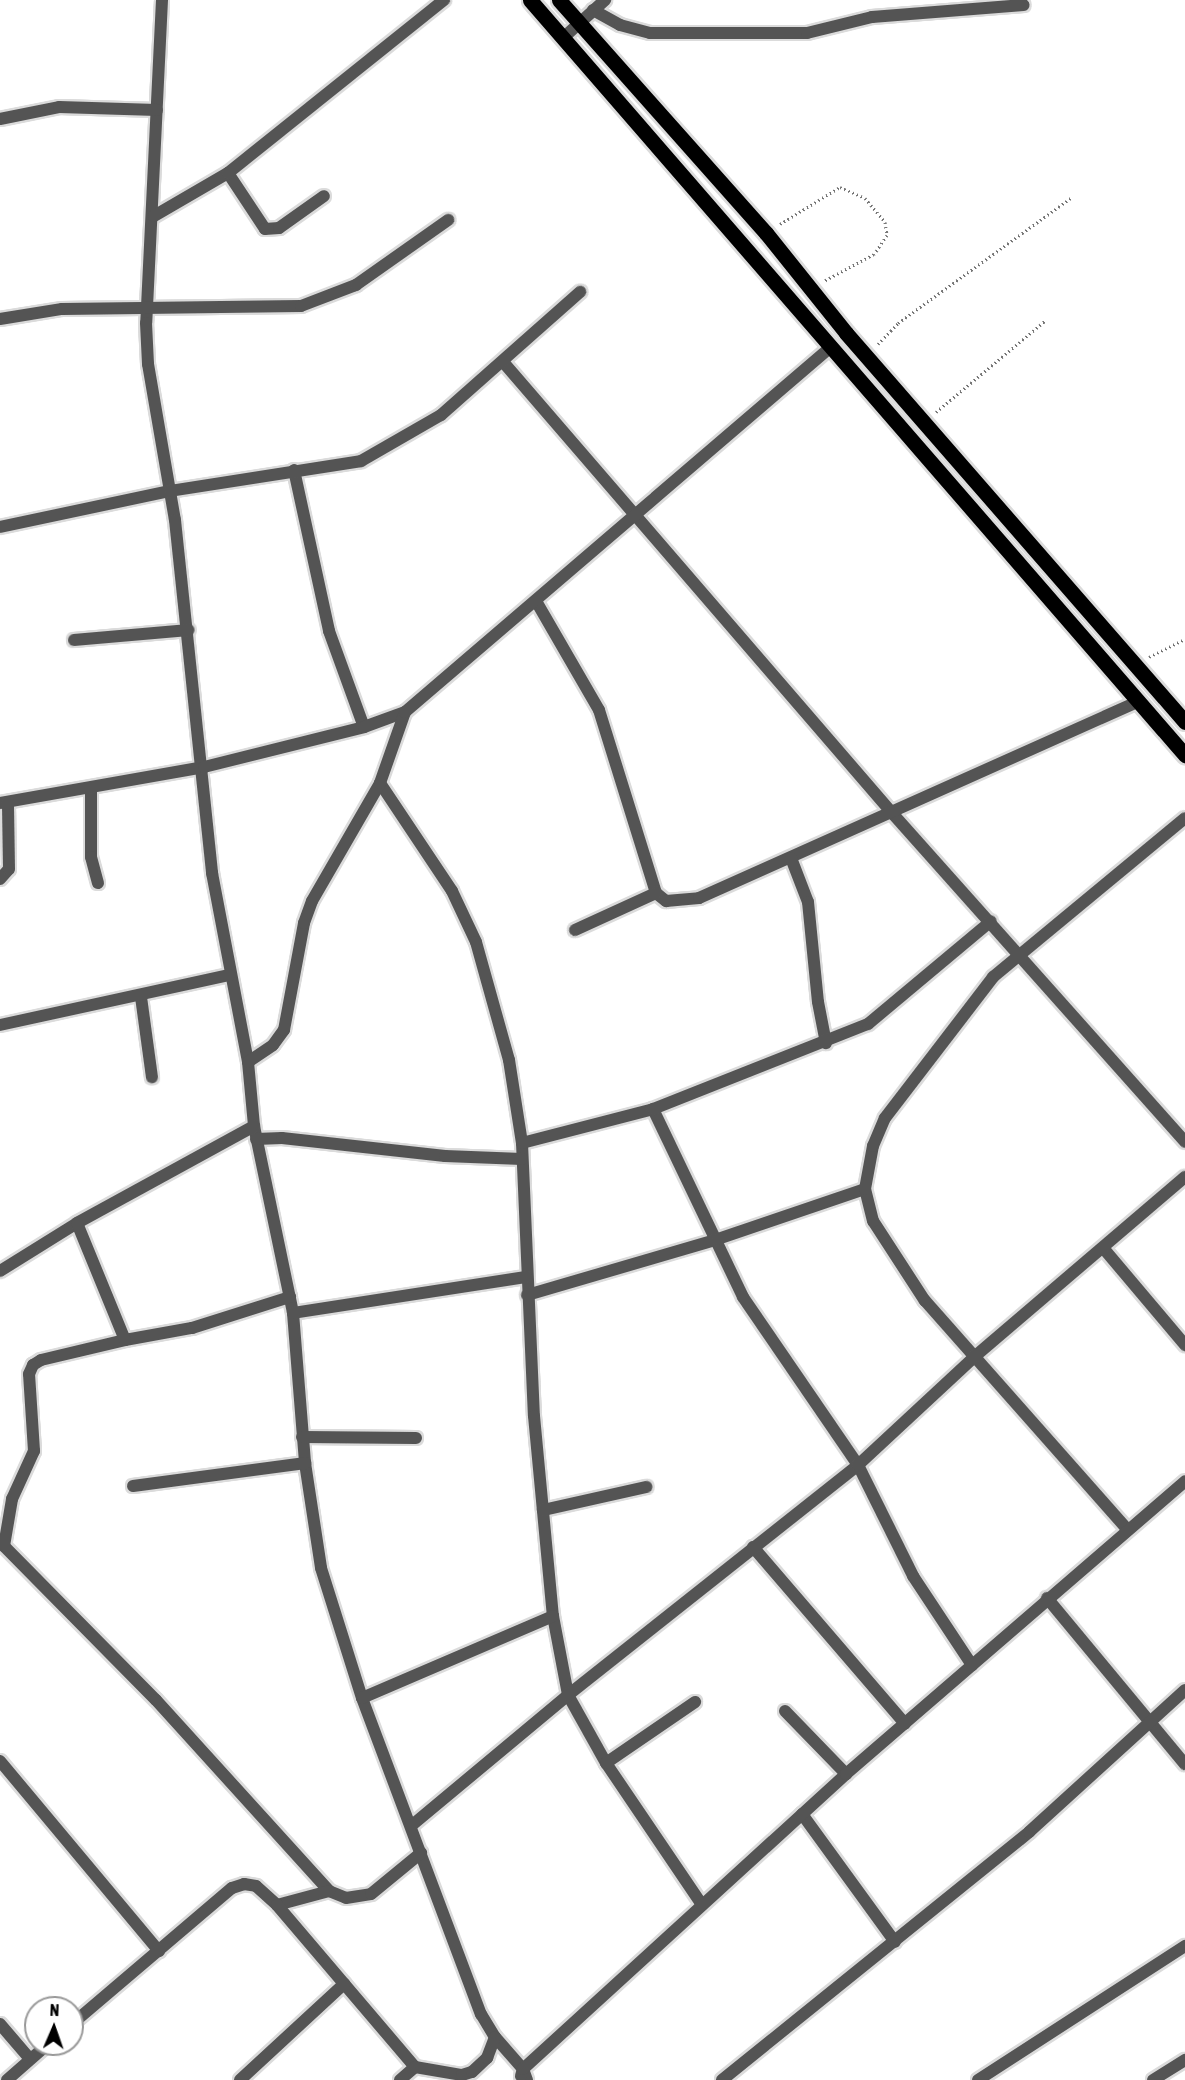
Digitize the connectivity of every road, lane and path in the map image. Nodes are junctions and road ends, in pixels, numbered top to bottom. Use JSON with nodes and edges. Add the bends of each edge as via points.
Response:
{"nodes":[{"id":1,"x":162,"y":0,"type":"edge"},
{"id":2,"x":444,"y":0,"type":"edge"},
{"id":3,"x":530,"y":0,"type":"edge"},
{"id":4,"x":560,"y":0,"type":"edge"},
{"id":5,"x":605,"y":0,"type":"edge"},
{"id":6,"x":1024,"y":5,"type":"dead end"},
{"id":7,"x":593,"y":10,"type":"junction"},
{"id":8,"x":579,"y":23,"type":"junction"},
{"id":9,"x":563,"y":38,"type":"junction"},
{"id":10,"x":157,"y":110,"type":"junction"},
{"id":11,"x":0,"y":119,"type":"edge"},
{"id":12,"x":228,"y":173,"type":"junction"},
{"id":13,"x":324,"y":196,"type":"dead end"},
{"id":14,"x":1072,"y":197,"type":"dead end"},
{"id":15,"x":154,"y":216,"type":"junction"},
{"id":16,"x":448,"y":220,"type":"dead end"},
{"id":17,"x":766,"y":233,"type":"junction"},
{"id":18,"x":811,"y":287,"type":"junction"},
{"id":19,"x":580,"y":292,"type":"dead end"},
{"id":20,"x":146,"y":311,"type":"junction"},
{"id":21,"x":0,"y":320,"type":"edge"},
{"id":22,"x":1046,"y":320,"type":"dead end"},
{"id":23,"x":832,"y":346,"type":"junction"},
{"id":24,"x":870,"y":359,"type":"junction"},
{"id":25,"x":504,"y":363,"type":"junction"},
{"id":26,"x":926,"y":421,"type":"junction"},
{"id":27,"x":294,"y":470,"type":"junction"},
{"id":28,"x":170,"y":491,"type":"junction"},
{"id":29,"x":635,"y":511,"type":"junction"},
{"id":30,"x":0,"y":527,"type":"edge"},
{"id":31,"x":536,"y":601,"type":"junction"},
{"id":32,"x":189,"y":630,"type":"junction"},
{"id":33,"x":1185,"y":639,"type":"edge"},
{"id":34,"x":74,"y":640,"type":"dead end"},
{"id":35,"x":1136,"y":663,"type":"junction"},
{"id":36,"x":1137,"y":702,"type":"junction"},
{"id":37,"x":405,"y":712,"type":"junction"},
{"id":38,"x":1185,"y":722,"type":"edge"},
{"id":39,"x":364,"y":727,"type":"junction"},
{"id":40,"x":1185,"y":755,"type":"edge"},
{"id":41,"x":204,"y":767,"type":"junction"},
{"id":42,"x":380,"y":783,"type":"junction"},
{"id":43,"x":91,"y":789,"type":"junction"},
{"id":44,"x":4,"y":803,"type":"edge"},
{"id":45,"x":894,"y":814,"type":"junction"},
{"id":46,"x":1185,"y":818,"type":"edge"},
{"id":47,"x":791,"y":858,"type":"junction"},
{"id":48,"x":0,"y":879,"type":"edge"},
{"id":49,"x":98,"y":883,"type":"dead end"},
{"id":50,"x":656,"y":892,"type":"junction"},
{"id":51,"x":991,"y":921,"type":"junction"},
{"id":52,"x":575,"y":930,"type":"dead end"},
{"id":53,"x":1020,"y":954,"type":"junction"},
{"id":54,"x":230,"y":975,"type":"junction"},
{"id":55,"x":141,"y":997,"type":"junction"},
{"id":56,"x":0,"y":1025,"type":"edge"},
{"id":57,"x":826,"y":1043,"type":"junction"},
{"id":58,"x":248,"y":1062,"type":"junction"},
{"id":59,"x":152,"y":1077,"type":"dead end"},
{"id":60,"x":653,"y":1109,"type":"junction"},
{"id":61,"x":254,"y":1126,"type":"junction"},
{"id":62,"x":256,"y":1139,"type":"junction"},
{"id":63,"x":1185,"y":1142,"type":"edge"},
{"id":64,"x":522,"y":1143,"type":"junction"},
{"id":65,"x":522,"y":1159,"type":"junction"},
{"id":66,"x":1185,"y":1176,"type":"edge"},
{"id":67,"x":865,"y":1190,"type":"junction"},
{"id":68,"x":77,"y":1223,"type":"junction"},
{"id":69,"x":718,"y":1239,"type":"junction"},
{"id":70,"x":1104,"y":1249,"type":"junction"},
{"id":71,"x":0,"y":1271,"type":"edge"},
{"id":72,"x":526,"y":1277,"type":"junction"},
{"id":73,"x":527,"y":1295,"type":"junction"},
{"id":74,"x":290,"y":1297,"type":"junction"},
{"id":75,"x":293,"y":1314,"type":"junction"},
{"id":76,"x":125,"y":1340,"type":"junction"},
{"id":77,"x":1185,"y":1346,"type":"edge"},
{"id":78,"x":973,"y":1358,"type":"junction"},
{"id":79,"x":302,"y":1437,"type":"junction"},
{"id":80,"x":416,"y":1438,"type":"dead end"},
{"id":81,"x":305,"y":1463,"type":"junction"},
{"id":82,"x":858,"y":1466,"type":"junction"},
{"id":83,"x":1185,"y":1481,"type":"edge"},
{"id":84,"x":133,"y":1486,"type":"dead end"},
{"id":85,"x":646,"y":1487,"type":"dead end"},
{"id":86,"x":6,"y":1501,"type":"edge"},
{"id":87,"x":543,"y":1510,"type":"junction"},
{"id":88,"x":1127,"y":1528,"type":"junction"},
{"id":89,"x":2,"y":1544,"type":"edge"},
{"id":90,"x":753,"y":1547,"type":"junction"},
{"id":91,"x":1047,"y":1598,"type":"junction"},
{"id":92,"x":553,"y":1616,"type":"junction"},
{"id":93,"x":972,"y":1665,"type":"junction"},
{"id":94,"x":1185,"y":1690,"type":"edge"},
{"id":95,"x":568,"y":1695,"type":"junction"},
{"id":96,"x":362,"y":1698,"type":"junction"},
{"id":97,"x":695,"y":1702,"type":"dead end"},
{"id":98,"x":785,"y":1711,"type":"dead end"},
{"id":99,"x":1151,"y":1720,"type":"junction"},
{"id":100,"x":905,"y":1724,"type":"junction"},
{"id":101,"x":0,"y":1761,"type":"edge"},
{"id":102,"x":606,"y":1762,"type":"junction"},
{"id":103,"x":1185,"y":1764,"type":"edge"},
{"id":104,"x":846,"y":1774,"type":"junction"},
{"id":105,"x":802,"y":1814,"type":"junction"},
{"id":106,"x":411,"y":1826,"type":"junction"},
{"id":107,"x":422,"y":1853,"type":"junction"},
{"id":108,"x":329,"y":1891,"type":"junction"},
{"id":109,"x":277,"y":1905,"type":"junction"},
{"id":110,"x":702,"y":1905,"type":"junction"},
{"id":111,"x":895,"y":1942,"type":"junction"},
{"id":112,"x":1185,"y":1946,"type":"edge"},
{"id":113,"x":159,"y":1951,"type":"junction"},
{"id":114,"x":344,"y":1984,"type":"junction"},
{"id":115,"x":84,"y":2014,"type":"edge"},
{"id":116,"x":0,"y":2024,"type":"edge"},
{"id":117,"x":495,"y":2037,"type":"junction"},
{"id":118,"x":34,"y":2056,"type":"edge"},
{"id":119,"x":30,"y":2059,"type":"junction"},
{"id":120,"x":1185,"y":2060,"type":"edge"},
{"id":121,"x":415,"y":2067,"type":"junction"},
{"id":122,"x":524,"y":2076,"type":"edge"},
{"id":123,"x":7,"y":2080,"type":"edge"},
{"id":124,"x":240,"y":2080,"type":"edge"},
{"id":125,"x":400,"y":2080,"type":"edge"},
{"id":126,"x":722,"y":2080,"type":"edge"},
{"id":127,"x":978,"y":2080,"type":"edge"},
{"id":128,"x":1153,"y":2080,"type":"edge"}],
"edges":[{"from":1,"to":10,"type":"street"},
{"from":2,"to":12,"type":"street"},
{"from":3,"to":9,"type":"main road"},
{"from":4,"to":8,"type":"main road"},
{"from":5,"to":7,"type":"street"},
{"from":6,"to":7,"type":"street","via":[[872,16],[807,33],[650,33],[620,25]]},
{"from":7,"to":8,"type":"street"},
{"from":8,"to":9,"type":"street"},
{"from":8,"to":17,"type":"main road"},
{"from":9,"to":23,"type":"main road"},
{"from":10,"to":11,"type":"street","via":[[59,107]]},
{"from":10,"to":15,"type":"street"},
{"from":12,"to":13,"type":"street","via":[[266,229],[279,228]]},
{"from":12,"to":15,"type":"street"},
{"from":14,"to":24,"type":"path","via":[[898,323],[881,338]]},
{"from":15,"to":20,"type":"street"},
{"from":16,"to":20,"type":"street","via":[[356,285],[323,300],[301,306]]},
{"from":17,"to":18,"type":"main road"},
{"from":17,"to":18,"type":"path","via":[[840,187],[865,198],[885,222],[887,235],[883,245],[853,268]]},
{"from":18,"to":24,"type":"main road"},
{"from":19,"to":25,"type":"street"},
{"from":20,"to":21,"type":"street","via":[[62,309]]},
{"from":20,"to":28,"type":"street","via":[[152,402]]},
{"from":22,"to":26,"type":"path"},
{"from":23,"to":29,"type":"street"},
{"from":23,"to":36,"type":"main road"},
{"from":24,"to":26,"type":"main road"},
{"from":25,"to":27,"type":"street","via":[[441,415],[377,454],[361,461]]},
{"from":25,"to":29,"type":"street"},
{"from":26,"to":35,"type":"main road"},
{"from":27,"to":28,"type":"street"},
{"from":27,"to":39,"type":"street","via":[[329,631]]},
{"from":28,"to":30,"type":"street"},
{"from":28,"to":32,"type":"street"},
{"from":29,"to":31,"type":"street"},
{"from":29,"to":45,"type":"street"},
{"from":31,"to":37,"type":"street"},
{"from":31,"to":50,"type":"street","via":[[581,672],[599,711]]},
{"from":32,"to":34,"type":"street"},
{"from":32,"to":41,"type":"street"},
{"from":33,"to":35,"type":"path"},
{"from":35,"to":38,"type":"main road"},
{"from":36,"to":40,"type":"main road"},
{"from":36,"to":45,"type":"street"},
{"from":37,"to":39,"type":"street"},
{"from":37,"to":42,"type":"street"},
{"from":39,"to":41,"type":"street"},
{"from":41,"to":43,"type":"street"},
{"from":41,"to":54,"type":"street","via":[[212,873]]},
{"from":42,"to":58,"type":"street","via":[[312,901],[304,923],[284,1030],[273,1045]]},
{"from":42,"to":64,"type":"street","via":[[452,891],[476,942],[509,1060]]},
{"from":43,"to":44,"type":"street"},
{"from":43,"to":49,"type":"street","via":[[91,857]]},
{"from":44,"to":48,"type":"street","via":[[9,869]]},
{"from":45,"to":47,"type":"street"},
{"from":45,"to":51,"type":"street"},
{"from":46,"to":53,"type":"street"},
{"from":47,"to":50,"type":"street","via":[[699,898],[666,901]]},
{"from":47,"to":57,"type":"street","via":[[808,902]]},
{"from":50,"to":52,"type":"street"},
{"from":51,"to":53,"type":"street"},
{"from":51,"to":57,"type":"street","via":[[885,1012]]},
{"from":53,"to":63,"type":"street"},
{"from":53,"to":67,"type":"street","via":[[993,977],[965,1011],[885,1118],[873,1146]]},
{"from":54,"to":55,"type":"street"},
{"from":54,"to":58,"type":"street"},
{"from":55,"to":56,"type":"street"},
{"from":55,"to":59,"type":"street"},
{"from":57,"to":60,"type":"street"},
{"from":58,"to":61,"type":"street"},
{"from":60,"to":64,"type":"street"},
{"from":60,"to":69,"type":"street"},
{"from":61,"to":62,"type":"street"},
{"from":61,"to":68,"type":"street"},
{"from":62,"to":65,"type":"street"},
{"from":62,"to":74,"type":"street"},
{"from":64,"to":65,"type":"street"},
{"from":65,"to":72,"type":"street"},
{"from":66,"to":70,"type":"street"},
{"from":67,"to":69,"type":"street"},
{"from":67,"to":78,"type":"street","via":[[873,1221],[885,1242],[925,1301]]},
{"from":68,"to":71,"type":"street"},
{"from":68,"to":76,"type":"street"},
{"from":69,"to":73,"type":"street"},
{"from":69,"to":82,"type":"street","via":[[743,1297]]},
{"from":70,"to":77,"type":"street"},
{"from":70,"to":78,"type":"street"},
{"from":72,"to":73,"type":"street"},
{"from":72,"to":75,"type":"street"},
{"from":73,"to":87,"type":"street"},
{"from":74,"to":75,"type":"street"},
{"from":74,"to":76,"type":"street","via":[[192,1328]]},
{"from":75,"to":79,"type":"street"},
{"from":76,"to":86,"type":"street","via":[[41,1359],[33,1365],[29,1374],[34,1451]]},
{"from":78,"to":82,"type":"street"},
{"from":78,"to":88,"type":"street"},
{"from":79,"to":80,"type":"street"},
{"from":79,"to":81,"type":"street"},
{"from":81,"to":84,"type":"street"},
{"from":81,"to":96,"type":"street","via":[[327,1596]]},
{"from":82,"to":90,"type":"street"},
{"from":82,"to":93,"type":"street","via":[[913,1576]]},
{"from":83,"to":88,"type":"street"},
{"from":85,"to":87,"type":"street"},
{"from":86,"to":89,"type":"street"},
{"from":87,"to":92,"type":"street"},
{"from":88,"to":91,"type":"street"},
{"from":89,"to":108,"type":"street","via":[[156,1700]]},
{"from":90,"to":95,"type":"street"},
{"from":90,"to":100,"type":"street"},
{"from":91,"to":93,"type":"street"},
{"from":91,"to":99,"type":"street"},
{"from":92,"to":95,"type":"street"},
{"from":92,"to":96,"type":"street"},
{"from":93,"to":100,"type":"street"},
{"from":94,"to":99,"type":"street"},
{"from":95,"to":102,"type":"street"},
{"from":95,"to":106,"type":"street"},
{"from":96,"to":106,"type":"street"},
{"from":97,"to":102,"type":"street"},
{"from":98,"to":104,"type":"street"},
{"from":99,"to":103,"type":"street"},
{"from":99,"to":111,"type":"street","via":[[1029,1832]]},
{"from":100,"to":104,"type":"street"},
{"from":101,"to":113,"type":"street"},
{"from":102,"to":110,"type":"street"},
{"from":104,"to":105,"type":"street"},
{"from":105,"to":110,"type":"street"},
{"from":105,"to":111,"type":"street"},
{"from":106,"to":107,"type":"street"},
{"from":107,"to":108,"type":"street","via":[[371,1894],[346,1898]]},
{"from":107,"to":117,"type":"street","via":[[482,2014]]},
{"from":108,"to":109,"type":"street"},
{"from":109,"to":113,"type":"street","via":[[256,1886],[232,1888]]},
{"from":109,"to":114,"type":"street"},
{"from":110,"to":122,"type":"street"},
{"from":111,"to":126,"type":"street"},
{"from":112,"to":127,"type":"street"},
{"from":113,"to":115,"type":"street"},
{"from":114,"to":121,"type":"street"},
{"from":114,"to":124,"type":"street"},
{"from":116,"to":119,"type":"street"},
{"from":117,"to":121,"type":"street","via":[[487,2058],[472,2072],[462,2075]]},
{"from":117,"to":122,"type":"street"},
{"from":118,"to":119,"type":"street"},
{"from":119,"to":123,"type":"street"},
{"from":120,"to":128,"type":"street"},
{"from":121,"to":125,"type":"street"}]}
